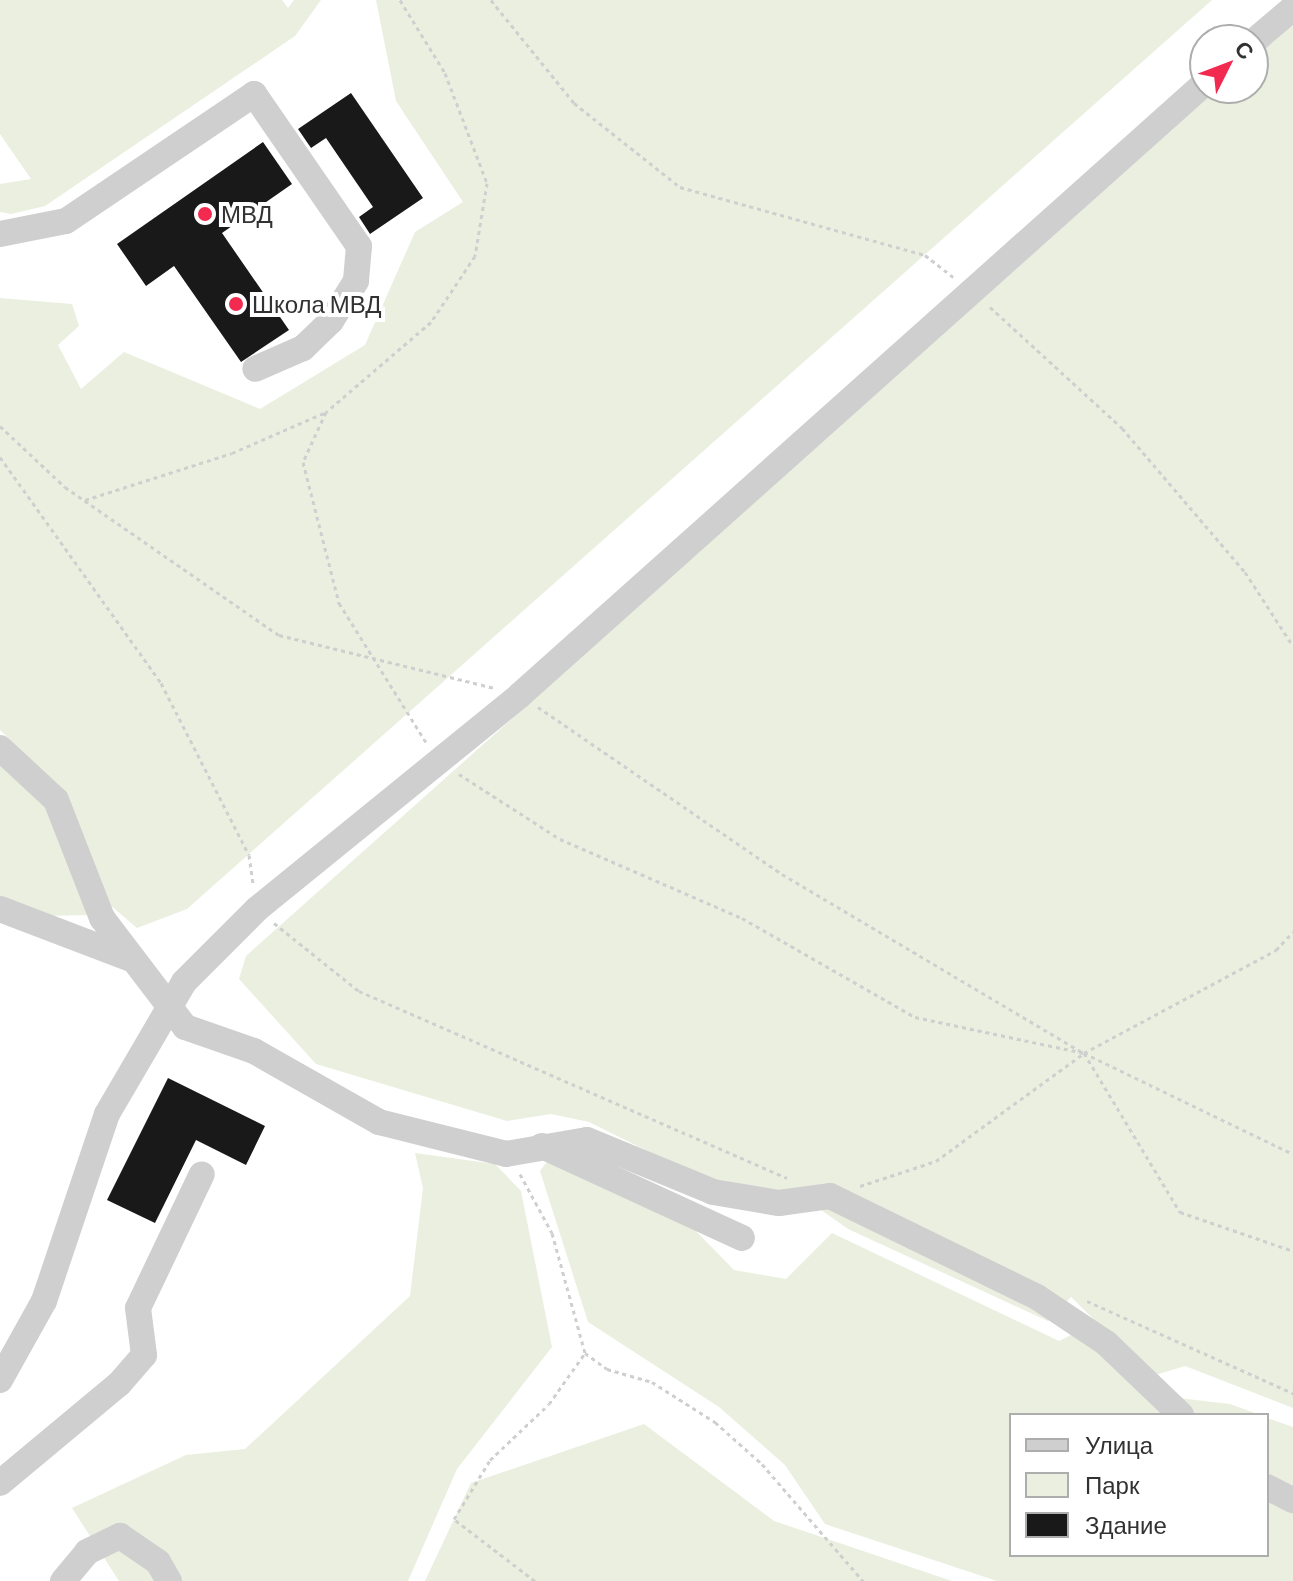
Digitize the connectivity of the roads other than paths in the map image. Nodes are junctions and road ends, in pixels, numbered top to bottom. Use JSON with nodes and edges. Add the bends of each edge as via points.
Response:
{"nodes":[{"id":1,"x":1293,"y":8,"type":"edge"},
{"id":2,"x":1269,"y":28,"type":"edge"},
{"id":3,"x":1189,"y":97,"type":"edge"},
{"id":4,"x":0,"y":234,"type":"edge"},
{"id":5,"x":255,"y":369,"type":"dead end"},
{"id":6,"x":0,"y":748,"type":"edge"},
{"id":7,"x":0,"y":909,"type":"edge"},
{"id":8,"x":128,"y":958,"type":"junction"},
{"id":9,"x":168,"y":1005,"type":"junction"},
{"id":10,"x":538,"y":1144,"type":"junction"},
{"id":11,"x":202,"y":1174,"type":"dead end"},
{"id":12,"x":742,"y":1238,"type":"dead end"},
{"id":13,"x":0,"y":1380,"type":"edge"},
{"id":14,"x":1179,"y":1413,"type":"edge"},
{"id":15,"x":0,"y":1483,"type":"edge"},
{"id":16,"x":1269,"y":1488,"type":"edge"},
{"id":17,"x":1293,"y":1500,"type":"edge"},
{"id":18,"x":63,"y":1581,"type":"edge"},
{"id":19,"x":169,"y":1581,"type":"edge"}],
"edges":[{"from":1,"to":2,"type":"street"},
{"from":3,"to":9,"type":"street","via":[[520,695],[257,909]]},
{"from":4,"to":5,"type":"street","via":[[66,221],[254,94],[359,246],[356,281],[331,321],[303,348]]},
{"from":6,"to":8,"type":"street","via":[[56,800],[102,918]]},
{"from":7,"to":8,"type":"street"},
{"from":8,"to":9,"type":"street","via":[[152,976]]},
{"from":9,"to":10,"type":"street","via":[[185,1027],[254,1051],[379,1122],[506,1154]]},
{"from":9,"to":13,"type":"street","via":[[158,1036],[107,1114],[44,1301]]},
{"from":10,"to":12,"type":"street"},
{"from":10,"to":14,"type":"street","via":[[587,1140],[713,1192],[779,1203],[830,1196],[1037,1297],[1106,1343]]},
{"from":11,"to":15,"type":"street","via":[[138,1308],[144,1355],[119,1384]]},
{"from":16,"to":17,"type":"street"},
{"from":18,"to":19,"type":"street","via":[[87,1552],[120,1536],[158,1562]]}]}
